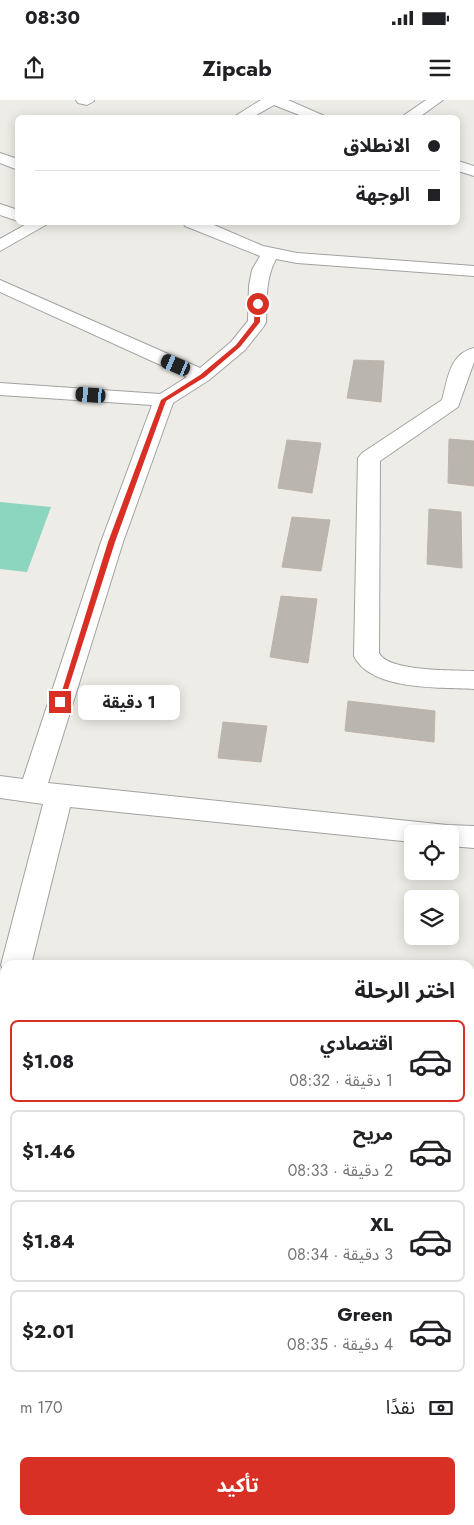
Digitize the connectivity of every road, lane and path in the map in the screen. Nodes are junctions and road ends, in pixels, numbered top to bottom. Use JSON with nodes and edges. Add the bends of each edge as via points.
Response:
{"nodes":[{"id":1,"x":274,"y":100,"type":"edge"},
{"id":2,"x":436,"y":100,"type":"edge"},
{"id":3,"x":245,"y":115,"type":"edge"},
{"id":4,"x":314,"y":115,"type":"edge"},
{"id":5,"x":412,"y":115,"type":"edge"},
{"id":6,"x":0,"y":158,"type":"edge"},
{"id":7,"x":15,"y":164,"type":"edge"},
{"id":8,"x":460,"y":167,"type":"edge"},
{"id":9,"x":474,"y":171,"type":"edge"},
{"id":10,"x":0,"y":208,"type":"edge"},
{"id":11,"x":15,"y":215,"type":"edge"},
{"id":12,"x":34,"y":225,"type":"edge"},
{"id":13,"x":198,"y":225,"type":"edge"},
{"id":14,"x":0,"y":246,"type":"edge"},
{"id":15,"x":270,"y":254,"type":"junction"},
{"id":16,"x":474,"y":271,"type":"edge"},
{"id":17,"x":0,"y":285,"type":"edge"},
{"id":18,"x":474,"y":354,"type":"edge"},
{"id":19,"x":202,"y":376,"type":"junction"},
{"id":20,"x":0,"y":389,"type":"edge"},
{"id":21,"x":164,"y":400,"type":"junction"},
{"id":22,"x":474,"y":680,"type":"edge"},
{"id":23,"x":0,"y":787,"type":"edge"},
{"id":24,"x":45,"y":793,"type":"junction"},
{"id":25,"x":404,"y":830,"type":"edge"},
{"id":26,"x":459,"y":836,"type":"edge"},
{"id":27,"x":474,"y":837,"type":"edge"},
{"id":28,"x":17,"y":960,"type":"edge"}],
"edges":[{"from":1,"to":3,"type":"street"},
{"from":1,"to":4,"type":"street"},
{"from":2,"to":5,"type":"street"},
{"from":6,"to":7,"type":"street"},
{"from":8,"to":9,"type":"street"},
{"from":10,"to":11,"type":"street"},
{"from":12,"to":14,"type":"street"},
{"from":13,"to":15,"type":"street"},
{"from":15,"to":16,"type":"street"},
{"from":15,"to":19,"type":"street","via":[[260,278],[257,322],[238,346]]},
{"from":17,"to":19,"type":"street"},
{"from":18,"to":22,"type":"street","via":[[463,361],[451,403],[369,458],[367,646],[367,657],[383,670]]},
{"from":19,"to":21,"type":"street"},
{"from":20,"to":21,"type":"street"},
{"from":21,"to":24,"type":"street","via":[[112,542]]},
{"from":23,"to":24,"type":"street"},
{"from":24,"to":25,"type":"street"},
{"from":24,"to":28,"type":"street"},
{"from":26,"to":27,"type":"street"}]}
